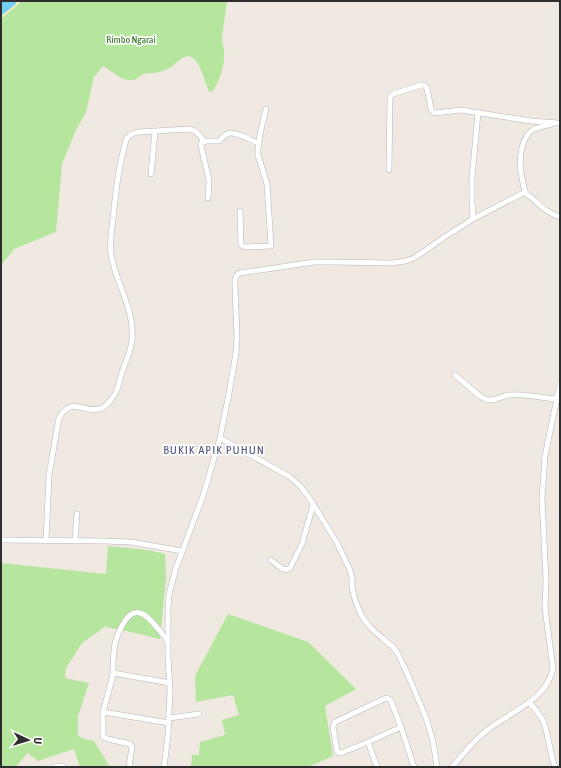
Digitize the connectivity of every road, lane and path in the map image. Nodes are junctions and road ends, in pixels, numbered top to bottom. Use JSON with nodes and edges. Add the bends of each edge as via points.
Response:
{"nodes":[{"id":1,"x":266,"y":109,"type":"dead end"},
{"id":2,"x":478,"y":113,"type":"junction"},
{"id":3,"x":559,"y":123,"type":"edge"},
{"id":4,"x":154,"y":131,"type":"junction"},
{"id":5,"x":204,"y":142,"type":"junction"},
{"id":6,"x":258,"y":143,"type":"junction"},
{"id":7,"x":389,"y":170,"type":"dead end"},
{"id":8,"x":151,"y":174,"type":"dead end"},
{"id":9,"x":525,"y":192,"type":"junction"},
{"id":10,"x":208,"y":198,"type":"dead end"},
{"id":11,"x":240,"y":211,"type":"dead end"},
{"id":12,"x":560,"y":216,"type":"edge"},
{"id":13,"x":473,"y":219,"type":"junction"},
{"id":14,"x":455,"y":375,"type":"dead end"},
{"id":15,"x":560,"y":384,"type":"edge"},
{"id":16,"x":557,"y":399,"type":"junction"},
{"id":17,"x":220,"y":438,"type":"junction"},
{"id":18,"x":313,"y":505,"type":"junction"},
{"id":19,"x":77,"y":514,"type":"dead end"},
{"id":20,"x":1,"y":540,"type":"edge"},
{"id":21,"x":46,"y":540,"type":"junction"},
{"id":22,"x":75,"y":540,"type":"junction"},
{"id":23,"x":182,"y":551,"type":"junction"},
{"id":24,"x":271,"y":560,"type":"dead end"},
{"id":25,"x":168,"y":641,"type":"junction"},
{"id":26,"x":113,"y":675,"type":"junction"},
{"id":27,"x":170,"y":683,"type":"junction"},
{"id":28,"x":529,"y":702,"type":"junction"},
{"id":29,"x":103,"y":712,"type":"junction"},
{"id":30,"x":199,"y":714,"type":"dead end"},
{"id":31,"x":169,"y":720,"type":"junction"},
{"id":32,"x":401,"y":727,"type":"junction"},
{"id":33,"x":368,"y":742,"type":"junction"},
{"id":34,"x":54,"y":767,"type":"edge"},
{"id":35,"x":64,"y":767,"type":"edge"},
{"id":36,"x":129,"y":767,"type":"edge"},
{"id":37,"x":164,"y":767,"type":"edge"},
{"id":38,"x":377,"y":767,"type":"edge"},
{"id":39,"x":414,"y":767,"type":"edge"},
{"id":40,"x":437,"y":767,"type":"edge"},
{"id":41,"x":452,"y":767,"type":"edge"},
{"id":42,"x":555,"y":767,"type":"edge"}],
"edges":[{"from":1,"to":6,"type":"street"},
{"from":2,"to":3,"type":"street"},
{"from":2,"to":7,"type":"street","via":[[461,110],[433,112],[424,85],[393,94],[389,101]]},
{"from":2,"to":13,"type":"street","via":[[472,178]]},
{"from":3,"to":9,"type":"street","via":[[539,127],[526,137],[520,159]]},
{"from":4,"to":5,"type":"street","via":[[189,129],[195,131]]},
{"from":4,"to":8,"type":"street"},
{"from":4,"to":21,"type":"street","via":[[132,133],[126,140],[119,169],[111,239],[114,266],[130,316],[132,341],[116,392],[106,405],[100,409],[73,406],[62,412],[59,418],[49,475]]},
{"from":5,"to":6,"type":"street","via":[[219,141],[232,133]]},
{"from":5,"to":10,"type":"street","via":[[201,146],[209,180]]},
{"from":6,"to":11,"type":"street","via":[[258,155],[267,184],[271,246],[241,245]]},
{"from":9,"to":12,"type":"street","via":[[550,214]]},
{"from":9,"to":13,"type":"street"},
{"from":13,"to":17,"type":"street","via":[[406,261],[314,262],[237,275],[236,353]]},
{"from":14,"to":16,"type":"street","via":[[481,397],[490,401],[508,395]]},
{"from":15,"to":16,"type":"street"},
{"from":16,"to":28,"type":"street","via":[[545,456],[542,498],[545,608],[552,668],[548,683]]},
{"from":17,"to":18,"type":"street","via":[[290,477],[301,487]]},
{"from":17,"to":23,"type":"street","via":[[203,496]]},
{"from":18,"to":24,"type":"street","via":[[302,544],[290,568],[284,570]]},
{"from":18,"to":40,"type":"street","via":[[336,541],[350,570],[354,596],[363,618],[398,654],[426,718]]},
{"from":19,"to":22,"type":"street"},
{"from":20,"to":21,"type":"street"},
{"from":21,"to":22,"type":"street"},
{"from":22,"to":23,"type":"street","via":[[131,542]]},
{"from":23,"to":25,"type":"street","via":[[169,594]]},
{"from":25,"to":26,"type":"street","via":[[142,613],[132,613],[116,638]]},
{"from":25,"to":27,"type":"street"},
{"from":26,"to":27,"type":"street","via":[[116,673]]},
{"from":26,"to":29,"type":"street"},
{"from":27,"to":31,"type":"street"},
{"from":28,"to":41,"type":"street","via":[[484,732]]},
{"from":28,"to":42,"type":"street","via":[[546,727]]},
{"from":29,"to":31,"type":"street"},
{"from":29,"to":36,"type":"street","via":[[103,736],[130,744],[132,747]]},
{"from":30,"to":31,"type":"street"},
{"from":31,"to":37,"type":"street"},
{"from":32,"to":33,"type":"street"},
{"from":32,"to":33,"type":"street","via":[[391,701],[386,698],[334,724],[337,751],[341,753]]},
{"from":32,"to":39,"type":"street"},
{"from":33,"to":38,"type":"street"},
{"from":34,"to":35,"type":"street"}]}
